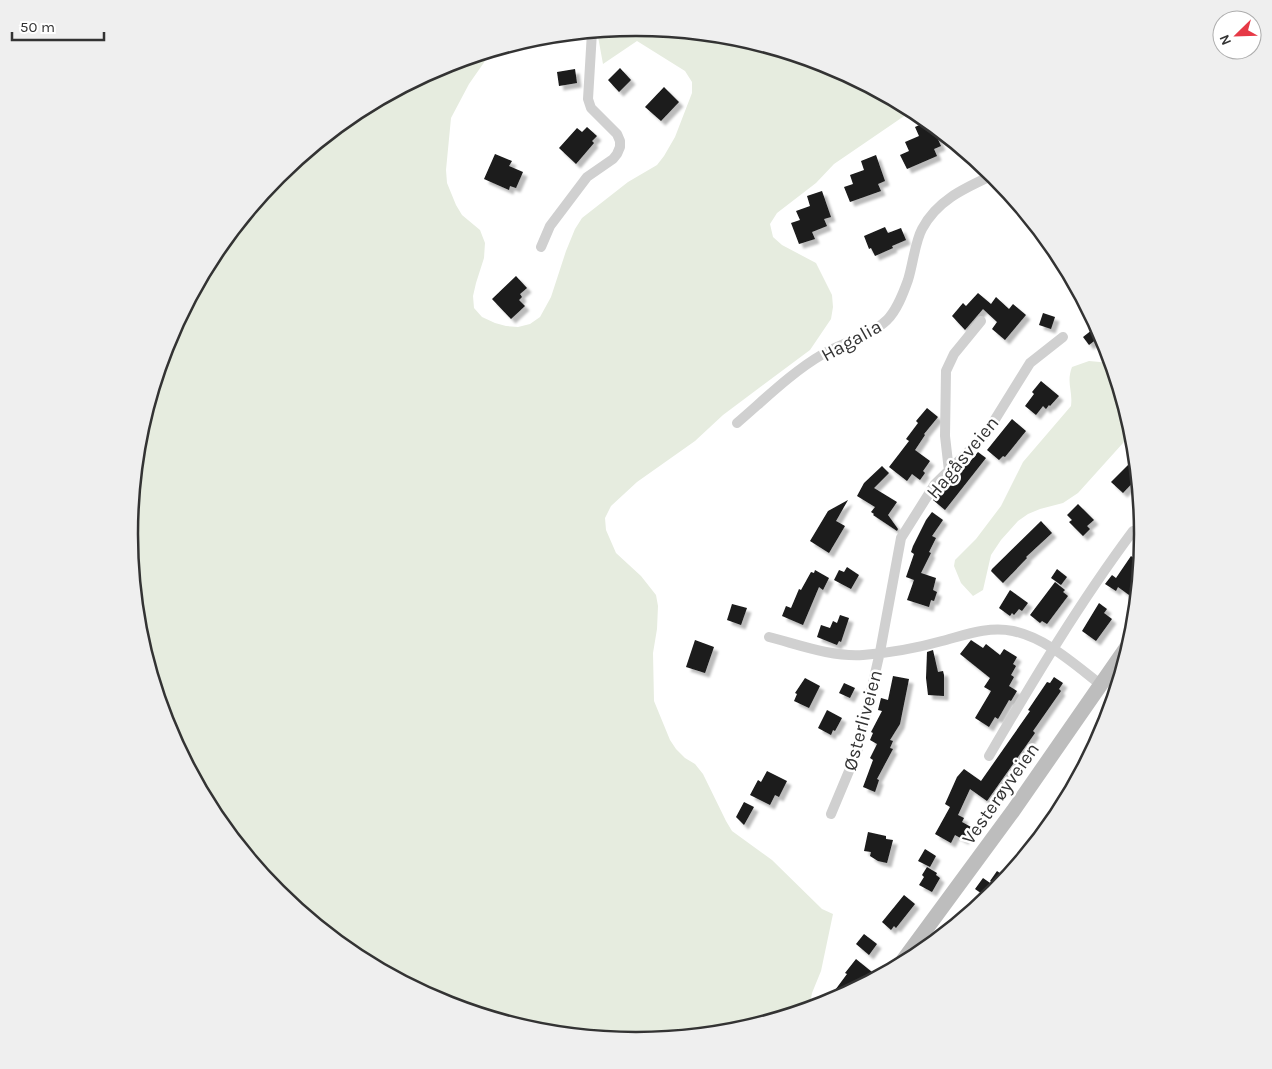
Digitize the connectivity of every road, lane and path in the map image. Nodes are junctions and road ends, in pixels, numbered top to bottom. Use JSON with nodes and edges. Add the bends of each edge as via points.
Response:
{"nodes":[{"id":1,"x":592,"y":38,"type":"edge"},
{"id":2,"x":985,"y":179,"type":"edge"},
{"id":3,"x":541,"y":247,"type":"dead end"},
{"id":4,"x":982,"y":321,"type":"dead end"},
{"id":5,"x":1063,"y":337,"type":"dead end"},
{"id":6,"x":737,"y":423,"type":"dead end"},
{"id":7,"x":949,"y":471,"type":"junction"},
{"id":8,"x":1133,"y":531,"type":"dead end"},
{"id":9,"x":769,"y":637,"type":"dead end"},
{"id":10,"x":1053,"y":648,"type":"junction"},
{"id":11,"x":880,"y":652,"type":"junction"},
{"id":12,"x":1118,"y":659,"type":"edge"},
{"id":13,"x":1100,"y":684,"type":"junction"},
{"id":14,"x":989,"y":756,"type":"dead end"},
{"id":15,"x":831,"y":814,"type":"dead end"},
{"id":16,"x":910,"y":951,"type":"edge"}],
"edges":[{"from":1,"to":3,"type":"street","via":[[588,100],[591,108],[617,134],[620,147],[614,159],[587,177],[550,226]]},
{"from":2,"to":6,"type":"street","name":"Hagalia","via":[[942,202],[929,217],[921,230],[905,289],[887,320],[808,364]]},
{"from":4,"to":7,"type":"street","via":[[954,354],[946,371],[945,436]]},
{"from":5,"to":7,"type":"street","name":"Hagåsveien","via":[[1030,363],[986,434]]},
{"from":7,"to":11,"type":"street","name":"Hagåsveien","via":[[935,484],[901,538]]},
{"from":8,"to":10,"type":"street"},
{"from":9,"to":11,"type":"street","name":"Østerliveien","via":[[830,653],[863,655]]},
{"from":10,"to":11,"type":"street","name":"Østerliveien","via":[[1026,634],[999,629]]},
{"from":10,"to":13,"type":"street","name":"Østerliveien"},
{"from":10,"to":14,"type":"street"},
{"from":11,"to":15,"type":"street","name":"Østerliveien","via":[[858,752]]},
{"from":12,"to":13,"type":"main road","name":"Vesterøyveien"},
{"from":13,"to":16,"type":"main road","name":"Vesterøyveien"}]}
